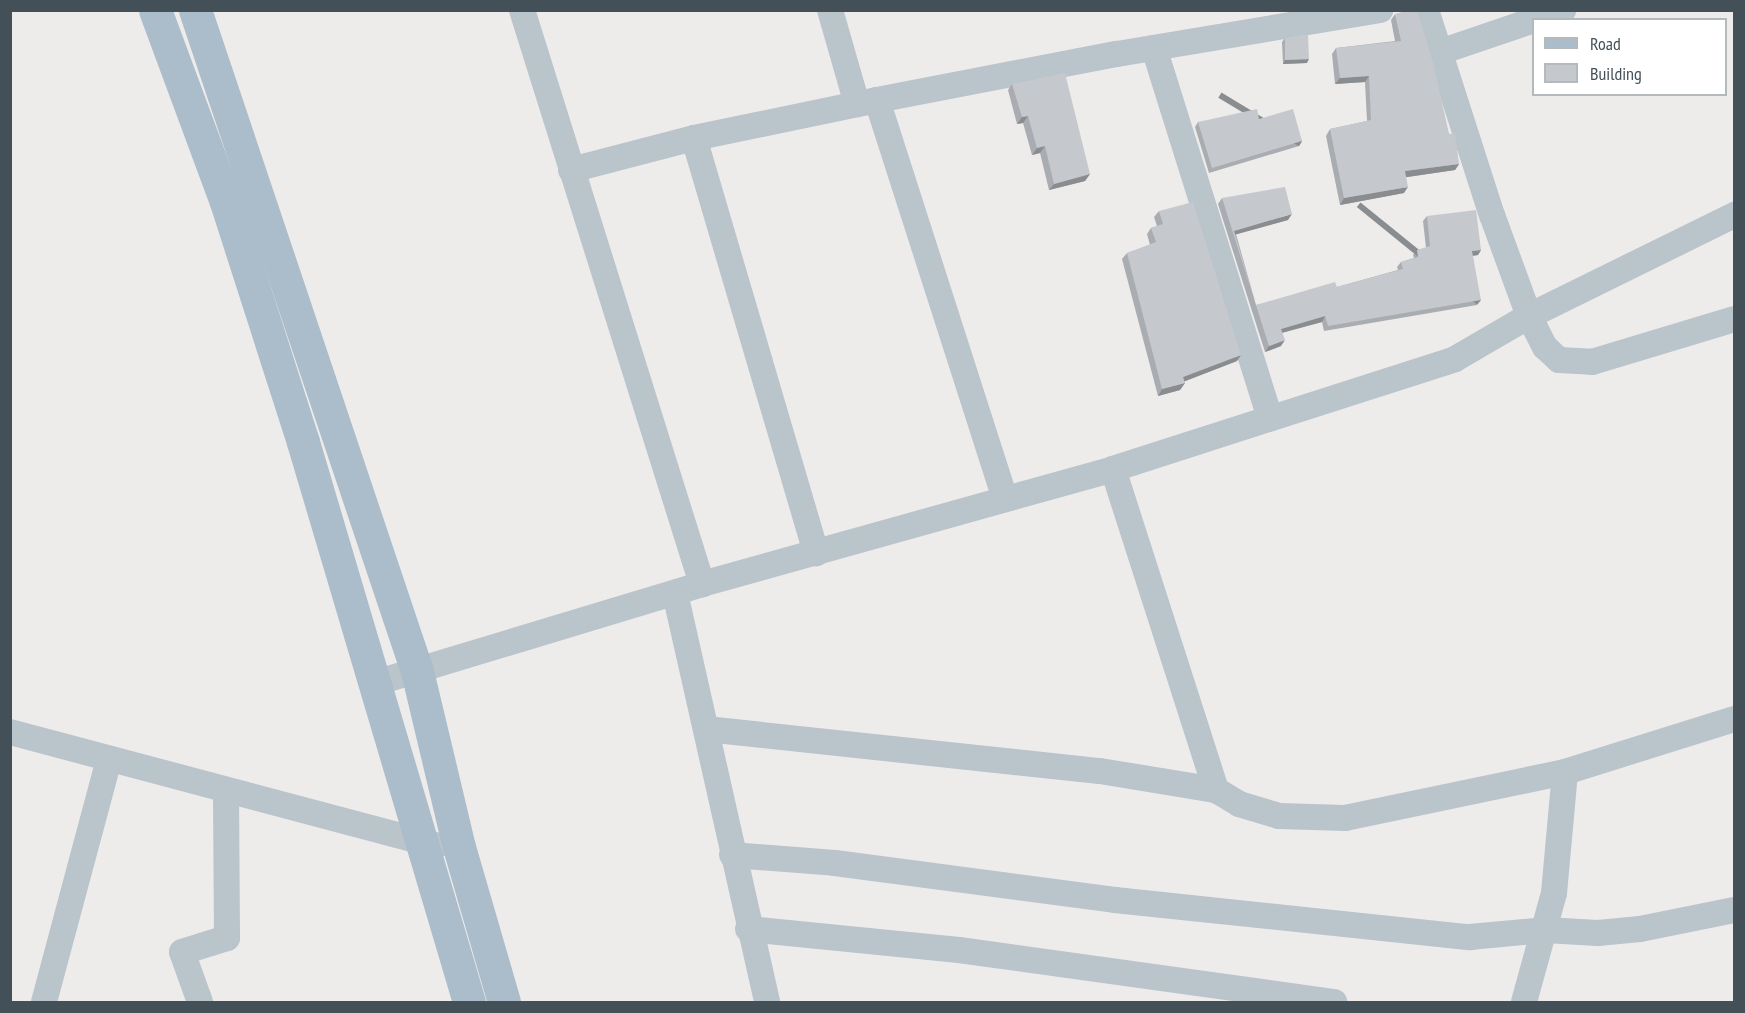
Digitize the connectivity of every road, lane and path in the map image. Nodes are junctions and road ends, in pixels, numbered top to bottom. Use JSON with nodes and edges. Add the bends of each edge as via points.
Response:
{"nodes":[{"id":1,"x":155,"y":10,"type":"edge"},
{"id":2,"x":195,"y":10,"type":"edge"},
{"id":3,"x":522,"y":10,"type":"edge"},
{"id":4,"x":830,"y":10,"type":"edge"},
{"id":5,"x":1380,"y":10,"type":"edge"},
{"id":6,"x":1426,"y":10,"type":"edge"},
{"id":7,"x":1563,"y":10,"type":"edge"},
{"id":8,"x":1541,"y":18,"type":"edge"},
{"id":9,"x":1532,"y":21,"type":"edge"},
{"id":10,"x":1154,"y":48,"type":"junction"},
{"id":11,"x":1437,"y":53,"type":"junction"},
{"id":12,"x":867,"y":102,"type":"junction"},
{"id":13,"x":694,"y":138,"type":"junction"},
{"id":14,"x":571,"y":170,"type":"junction"},
{"id":15,"x":1734,"y":215,"type":"edge"},
{"id":16,"x":1529,"y":316,"type":"junction"},
{"id":17,"x":1734,"y":319,"type":"edge"},
{"id":18,"x":1270,"y":418,"type":"junction"},
{"id":19,"x":1113,"y":469,"type":"junction"},
{"id":20,"x":1005,"y":499,"type":"junction"},
{"id":21,"x":816,"y":553,"type":"junction"},
{"id":22,"x":702,"y":584,"type":"junction"},
{"id":23,"x":675,"y":593,"type":"junction"},
{"id":24,"x":417,"y":671,"type":"junction"},
{"id":25,"x":375,"y":683,"type":"junction"},
{"id":26,"x":1734,"y":719,"type":"edge"},
{"id":27,"x":706,"y":729,"type":"junction"},
{"id":28,"x":10,"y":732,"type":"edge"},
{"id":29,"x":109,"y":759,"type":"junction"},
{"id":30,"x":1565,"y":772,"type":"junction"},
{"id":31,"x":1216,"y":790,"type":"junction"},
{"id":32,"x":226,"y":791,"type":"junction"},
{"id":33,"x":422,"y":844,"type":"junction"},
{"id":34,"x":459,"y":847,"type":"junction"},
{"id":35,"x":732,"y":855,"type":"junction"},
{"id":36,"x":1734,"y":910,"type":"edge"},
{"id":37,"x":748,"y":929,"type":"junction"},
{"id":38,"x":1545,"y":930,"type":"junction"},
{"id":39,"x":44,"y":1002,"type":"edge"},
{"id":40,"x":200,"y":1002,"type":"edge"},
{"id":41,"x":469,"y":1002,"type":"edge"},
{"id":42,"x":504,"y":1002,"type":"edge"},
{"id":43,"x":767,"y":1002,"type":"edge"},
{"id":44,"x":1334,"y":1002,"type":"edge"},
{"id":45,"x":1524,"y":1002,"type":"edge"}],
"edges":[{"from":1,"to":25,"type":"main road","via":[[226,202]]},
{"from":2,"to":24,"type":"main road"},
{"from":3,"to":14,"type":"street"},
{"from":4,"to":12,"type":"street"},
{"from":5,"to":10,"type":"street"},
{"from":6,"to":11,"type":"street"},
{"from":7,"to":8,"type":"street"},
{"from":9,"to":11,"type":"street"},
{"from":10,"to":12,"type":"street"},
{"from":10,"to":18,"type":"street"},
{"from":11,"to":16,"type":"street"},
{"from":12,"to":13,"type":"street"},
{"from":12,"to":20,"type":"street"},
{"from":13,"to":14,"type":"street"},
{"from":13,"to":21,"type":"street"},
{"from":14,"to":22,"type":"street"},
{"from":15,"to":16,"type":"street"},
{"from":16,"to":17,"type":"street","via":[[1545,346],[1559,360],[1572,363],[1592,362]]},
{"from":16,"to":18,"type":"street","via":[[1455,359]]},
{"from":18,"to":19,"type":"street"},
{"from":19,"to":20,"type":"street"},
{"from":19,"to":31,"type":"street"},
{"from":20,"to":21,"type":"street"},
{"from":21,"to":22,"type":"street"},
{"from":22,"to":23,"type":"street"},
{"from":23,"to":24,"type":"street"},
{"from":23,"to":27,"type":"street"},
{"from":24,"to":25,"type":"street"},
{"from":24,"to":34,"type":"main road"},
{"from":25,"to":33,"type":"main road"},
{"from":26,"to":30,"type":"street"},
{"from":27,"to":31,"type":"street","via":[[1100,771]]},
{"from":27,"to":35,"type":"street"},
{"from":28,"to":29,"type":"street"},
{"from":29,"to":32,"type":"street"},
{"from":29,"to":39,"type":"street"},
{"from":30,"to":31,"type":"street","via":[[1345,818],[1279,816],[1239,804]]},
{"from":30,"to":38,"type":"street","via":[[1554,893]]},
{"from":32,"to":33,"type":"street"},
{"from":32,"to":40,"type":"street","via":[[227,938],[182,952]]},
{"from":33,"to":34,"type":"street"},
{"from":33,"to":41,"type":"main road"},
{"from":34,"to":42,"type":"main road"},
{"from":35,"to":37,"type":"street"},
{"from":35,"to":38,"type":"street","via":[[835,863],[1115,900],[1459,936],[1507,936]]},
{"from":36,"to":38,"type":"street","via":[[1640,929],[1598,933]]},
{"from":37,"to":43,"type":"street"},
{"from":37,"to":44,"type":"street","via":[[959,950]]},
{"from":38,"to":45,"type":"street"}]}
